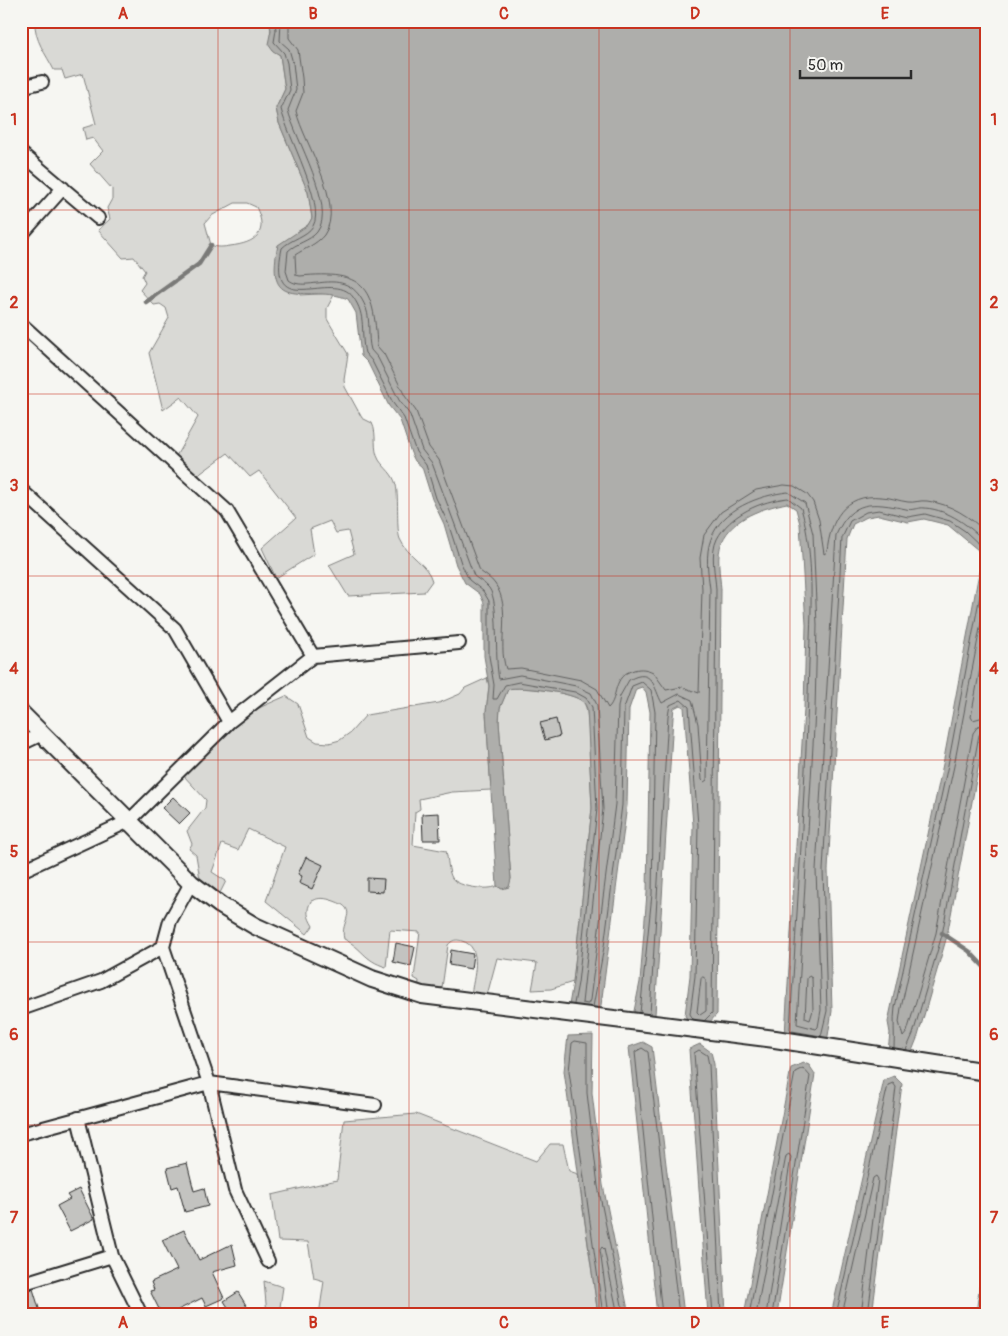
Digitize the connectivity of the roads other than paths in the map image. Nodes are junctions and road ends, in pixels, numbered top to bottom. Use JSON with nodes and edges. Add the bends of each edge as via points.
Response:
{"nodes":[{"id":1,"x":42,"y":82,"type":"dead end"},
{"id":2,"x":21,"y":87,"type":"edge"},
{"id":3,"x":21,"y":153,"type":"edge"},
{"id":4,"x":63,"y":188,"type":"junction"},
{"id":5,"x":98,"y":218,"type":"dead end"},
{"id":6,"x":23,"y":233,"type":"dead end"},
{"id":7,"x":21,"y":324,"type":"edge"},
{"id":8,"x":21,"y":490,"type":"edge"},
{"id":9,"x":459,"y":643,"type":"dead end"},
{"id":10,"x":313,"y":656,"type":"junction"},
{"id":11,"x":21,"y":713,"type":"edge"},
{"id":12,"x":229,"y":722,"type":"junction"},
{"id":13,"x":42,"y":734,"type":"junction"},
{"id":14,"x":21,"y":744,"type":"edge"},
{"id":15,"x":129,"y":821,"type":"junction"},
{"id":16,"x":21,"y":871,"type":"edge"},
{"id":17,"x":191,"y":883,"type":"junction"},
{"id":18,"x":164,"y":947,"type":"junction"},
{"id":19,"x":21,"y":1008,"type":"edge"},
{"id":20,"x":987,"y":1072,"type":"edge"},
{"id":21,"x":208,"y":1083,"type":"junction"},
{"id":22,"x":375,"y":1105,"type":"dead end"},
{"id":23,"x":78,"y":1118,"type":"junction"},
{"id":24,"x":21,"y":1134,"type":"edge"},
{"id":25,"x":112,"y":1256,"type":"junction"},
{"id":26,"x":268,"y":1261,"type":"dead end"},
{"id":27,"x":21,"y":1284,"type":"edge"},
{"id":28,"x":140,"y":1315,"type":"edge"}],
"edges":[{"from":1,"to":2,"type":"street"},
{"from":3,"to":4,"type":"street"},
{"from":4,"to":5,"type":"street"},
{"from":4,"to":6,"type":"street"},
{"from":7,"to":10,"type":"street","via":[[227,511]]},
{"from":8,"to":12,"type":"street","via":[[174,629]]},
{"from":9,"to":10,"type":"street"},
{"from":10,"to":12,"type":"street"},
{"from":11,"to":13,"type":"street"},
{"from":12,"to":15,"type":"street"},
{"from":13,"to":14,"type":"street"},
{"from":13,"to":15,"type":"street"},
{"from":15,"to":16,"type":"street"},
{"from":15,"to":17,"type":"street"},
{"from":17,"to":18,"type":"street","via":[[170,921]]},
{"from":17,"to":20,"type":"street","via":[[255,926],[372,979],[422,995],[775,1039]]},
{"from":18,"to":19,"type":"street","via":[[101,981]]},
{"from":18,"to":21,"type":"street"},
{"from":21,"to":22,"type":"street"},
{"from":21,"to":23,"type":"street"},
{"from":21,"to":26,"type":"street","via":[[236,1190]]},
{"from":23,"to":24,"type":"street"},
{"from":23,"to":25,"type":"street"},
{"from":25,"to":27,"type":"street"},
{"from":25,"to":28,"type":"street"}]}
